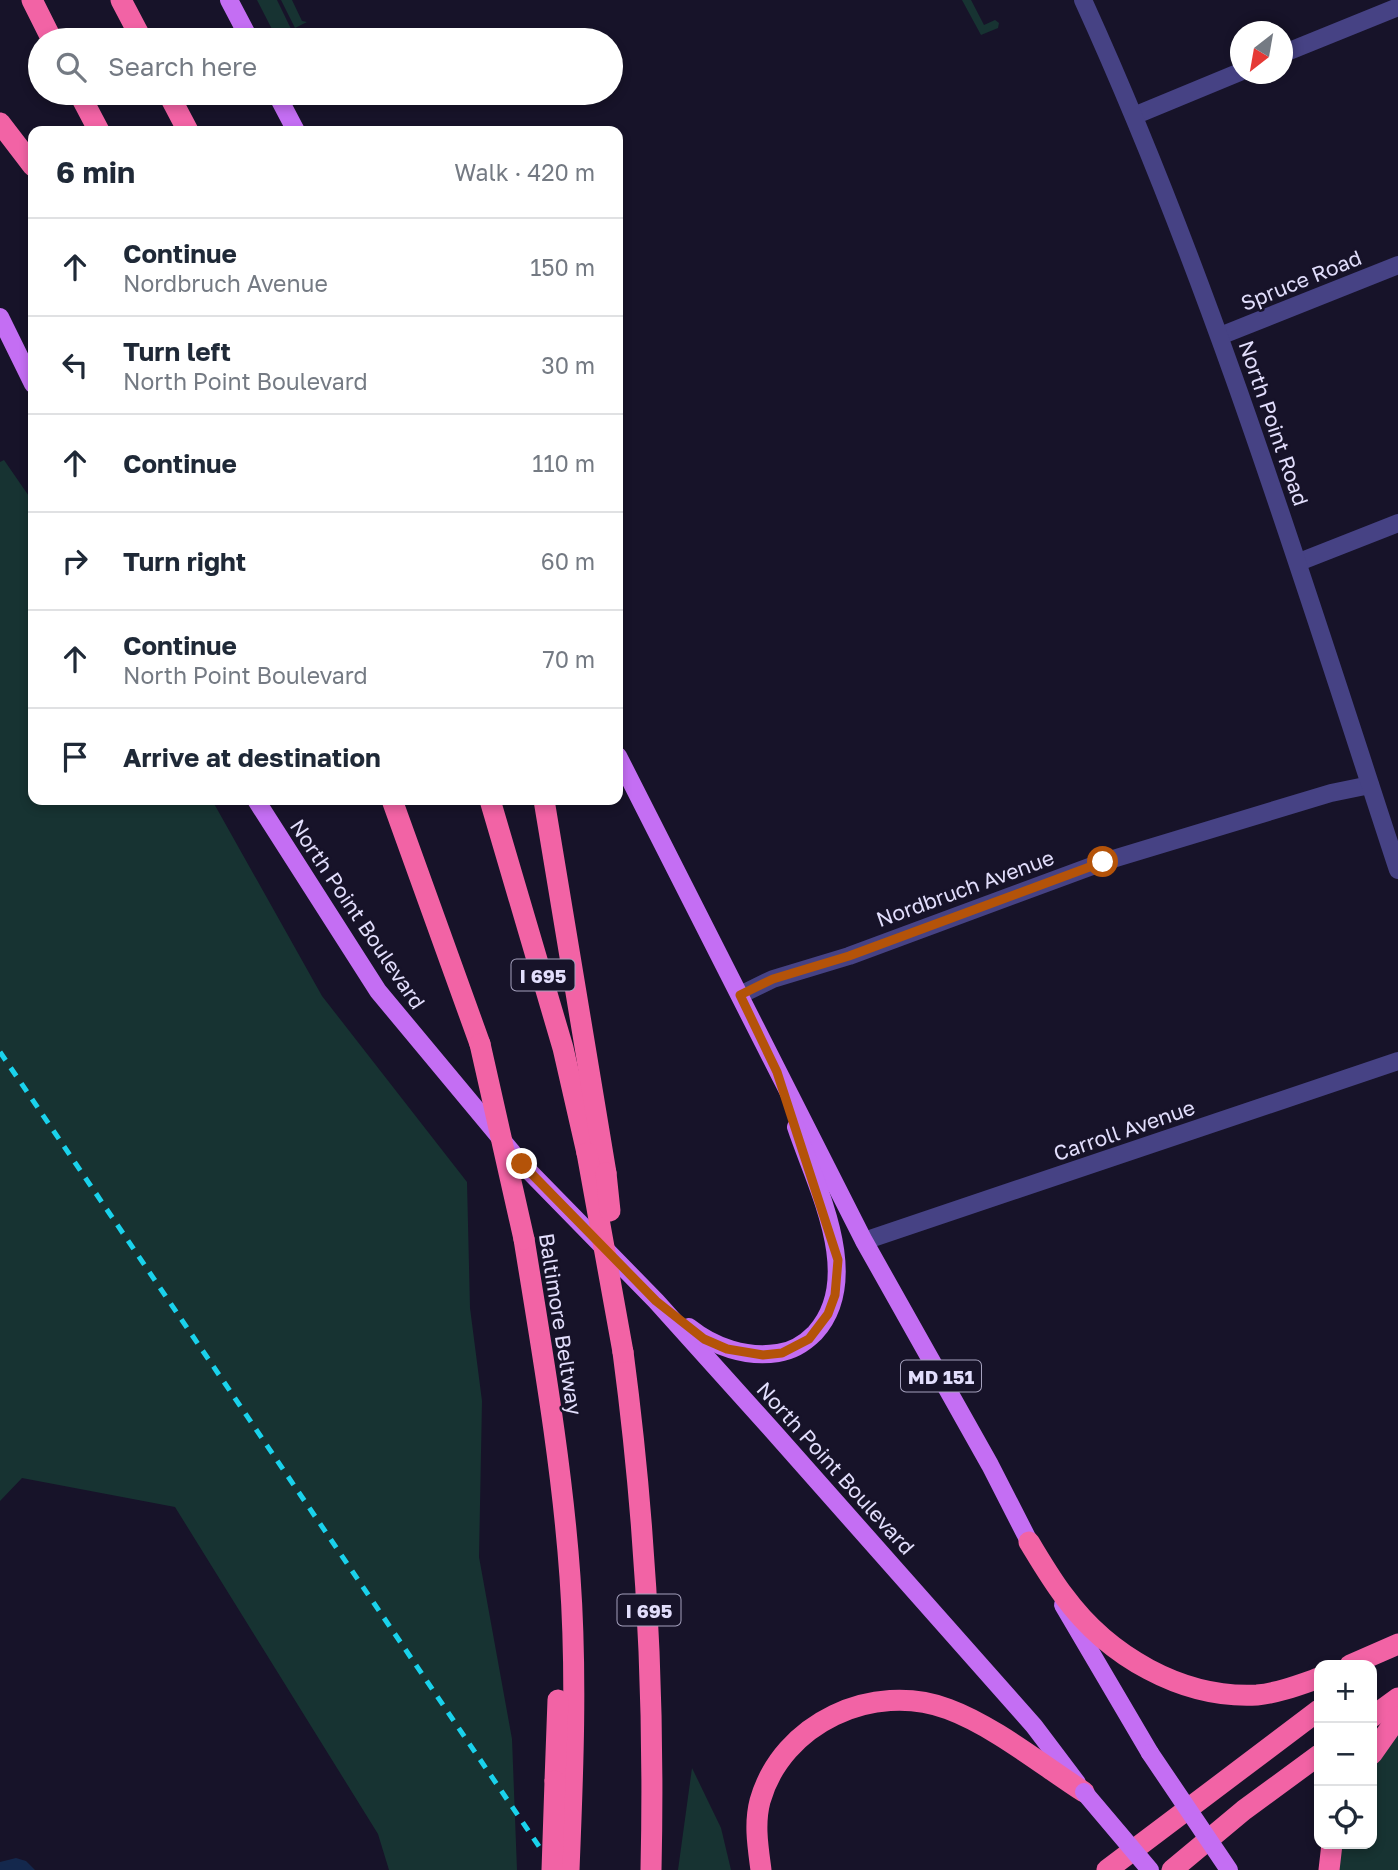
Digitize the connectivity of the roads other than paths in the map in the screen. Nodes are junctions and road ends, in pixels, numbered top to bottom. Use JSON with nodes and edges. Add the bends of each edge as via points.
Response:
{"nodes":[{"id":1,"x":32,"y":0,"type":"edge"},
{"id":2,"x":121,"y":0,"type":"edge"},
{"id":3,"x":229,"y":0,"type":"edge"},
{"id":4,"x":1083,"y":0,"type":"edge"},
{"id":5,"x":1398,"y":7,"type":"edge"},
{"id":6,"x":46,"y":28,"type":"edge"},
{"id":7,"x":136,"y":28,"type":"edge"},
{"id":8,"x":244,"y":28,"type":"edge"},
{"id":9,"x":1293,"y":50,"type":"edge"},
{"id":10,"x":1230,"y":77,"type":"edge"},
{"id":11,"x":85,"y":105,"type":"edge"},
{"id":12,"x":174,"y":105,"type":"edge"},
{"id":13,"x":282,"y":105,"type":"edge"},
{"id":14,"x":1136,"y":115,"type":"junction"},
{"id":15,"x":0,"y":123,"type":"edge"},
{"id":16,"x":96,"y":126,"type":"edge"},
{"id":17,"x":185,"y":126,"type":"edge"},
{"id":18,"x":293,"y":126,"type":"edge"},
{"id":19,"x":28,"y":159,"type":"edge"},
{"id":20,"x":1398,"y":265,"type":"edge"},
{"id":21,"x":0,"y":317,"type":"edge"},
{"id":22,"x":1220,"y":336,"type":"junction"},
{"id":23,"x":28,"y":374,"type":"edge"},
{"id":24,"x":1398,"y":523,"type":"edge"},
{"id":25,"x":1299,"y":562,"type":"junction"},
{"id":26,"x":623,"y":766,"type":"edge"},
{"id":27,"x":1370,"y":785,"type":"junction"},
{"id":28,"x":259,"y":805,"type":"edge"},
{"id":29,"x":394,"y":805,"type":"edge"},
{"id":30,"x":409,"y":805,"type":"edge"},
{"id":31,"x":491,"y":805,"type":"edge"},
{"id":32,"x":545,"y":805,"type":"edge"},
{"id":33,"x":1398,"y":870,"type":"edge"},
{"id":34,"x":740,"y":995,"type":"junction"},
{"id":35,"x":480,"y":1044,"type":"junction"},
{"id":36,"x":1398,"y":1061,"type":"edge"},
{"id":37,"x":777,"y":1072,"type":"junction"},
{"id":38,"x":864,"y":1241,"type":"junction"},
{"id":39,"x":656,"y":1301,"type":"junction"},
{"id":40,"x":622,"y":1352,"type":"junction"},
{"id":41,"x":556,"y":1449,"type":"junction"},
{"id":42,"x":1029,"y":1542,"type":"junction"},
{"id":43,"x":1398,"y":1644,"type":"edge"},
{"id":44,"x":1398,"y":1653,"type":"edge"},
{"id":45,"x":1361,"y":1660,"type":"edge"},
{"id":46,"x":1377,"y":1668,"type":"edge"},
{"id":47,"x":1314,"y":1679,"type":"edge"},
{"id":48,"x":1398,"y":1698,"type":"edge"},
{"id":49,"x":1377,"y":1713,"type":"edge"},
{"id":50,"x":1314,"y":1714,"type":"edge"},
{"id":51,"x":1398,"y":1717,"type":"edge"},
{"id":52,"x":1377,"y":1747,"type":"edge"},
{"id":53,"x":1314,"y":1759,"type":"edge"},
{"id":54,"x":1084,"y":1792,"type":"junction"},
{"id":55,"x":1331,"y":1849,"type":"edge"},
{"id":56,"x":1132,"y":1851,"type":"junction"},
{"id":57,"x":552,"y":1870,"type":"edge"},
{"id":58,"x":569,"y":1870,"type":"edge"},
{"id":59,"x":651,"y":1870,"type":"edge"},
{"id":60,"x":761,"y":1870,"type":"edge"},
{"id":61,"x":1100,"y":1870,"type":"edge"},
{"id":62,"x":1107,"y":1870,"type":"edge"},
{"id":63,"x":1150,"y":1870,"type":"edge"},
{"id":64,"x":1172,"y":1870,"type":"edge"},
{"id":65,"x":1229,"y":1870,"type":"edge"},
{"id":66,"x":1329,"y":1870,"type":"edge"}],
"edges":[{"from":1,"to":6,"type":"highway"},
{"from":2,"to":7,"type":"highway"},
{"from":3,"to":8,"type":"main road"},
{"from":4,"to":14,"type":"street","name":"North Point Road"},
{"from":5,"to":9,"type":"street"},
{"from":10,"to":14,"type":"street"},
{"from":11,"to":16,"type":"highway"},
{"from":12,"to":17,"type":"highway"},
{"from":13,"to":18,"type":"main road"},
{"from":14,"to":22,"type":"street","name":"North Point Road"},
{"from":15,"to":19,"type":"highway"},
{"from":20,"to":22,"type":"street","name":"Spruce Road"},
{"from":21,"to":23,"type":"main road"},
{"from":22,"to":25,"type":"street","name":"North Point Road"},
{"from":24,"to":25,"type":"street"},
{"from":25,"to":27,"type":"street","name":"North Point Road"},
{"from":26,"to":34,"type":"main road","number":"MD 151"},
{"from":27,"to":33,"type":"street","name":"North Point Road"},
{"from":27,"to":34,"type":"street","name":"Nordbruch Avenue","via":[[1103,862],[773,979]]},
{"from":28,"to":39,"type":"main road","name":"North Point Boulevard","via":[[378,991],[522,1164]]},
{"from":29,"to":35,"type":"highway"},
{"from":30,"to":35,"type":"highway","name":"Baltimore Beltway"},
{"from":31,"to":40,"type":"highway","number":"I 695","bridge":true,"via":[[563,1048],[587,1153]]},
{"from":32,"to":40,"type":"highway","bridge":true,"via":[[606,1173]]},
{"from":34,"to":37,"type":"main road","number":"MD 151"},
{"from":35,"to":41,"type":"highway","name":"Baltimore Beltway","bridge":true,"via":[[524,1239]]},
{"from":36,"to":38,"type":"street","name":"Carroll Avenue"},
{"from":37,"to":38,"type":"main road","number":"MD 151"},
{"from":37,"to":39,"type":"main road","via":[[838,1260],[828,1314],[797,1347],[763,1355],[727,1349],[704,1339]]},
{"from":38,"to":42,"type":"main road","number":"MD 151"},
{"from":39,"to":54,"type":"main road","name":"North Point Boulevard","via":[[1034,1726]]},
{"from":40,"to":59,"type":"highway","number":"I 695","via":[[648,1583],[654,1747]]},
{"from":41,"to":57,"type":"highway","bridge":true},
{"from":41,"to":58,"type":"highway","name":"Baltimore Beltway","via":[[570,1578]]},
{"from":42,"to":47,"type":"highway","via":[[1064,1598],[1122,1654],[1153,1672],[1184,1685],[1258,1695]]},
{"from":42,"to":65,"type":"main road","number":"MD 151","bridge":true,"via":[[1150,1753]]},
{"from":43,"to":45,"type":"highway"},
{"from":44,"to":46,"type":"highway"},
{"from":48,"to":49,"type":"highway"},
{"from":50,"to":56,"type":"highway"},
{"from":51,"to":52,"type":"highway"},
{"from":53,"to":64,"type":"highway"},
{"from":54,"to":60,"type":"highway","via":[[948,1709],[904,1698],[858,1706],[819,1721],[794,1743],[774,1770],[760,1802],[756,1838]]},
{"from":54,"to":63,"type":"main road","name":"North Point Boulevard","bridge":true},
{"from":55,"to":66,"type":"highway"},
{"from":56,"to":61,"type":"highway"},
{"from":56,"to":62,"type":"highway"}]}
